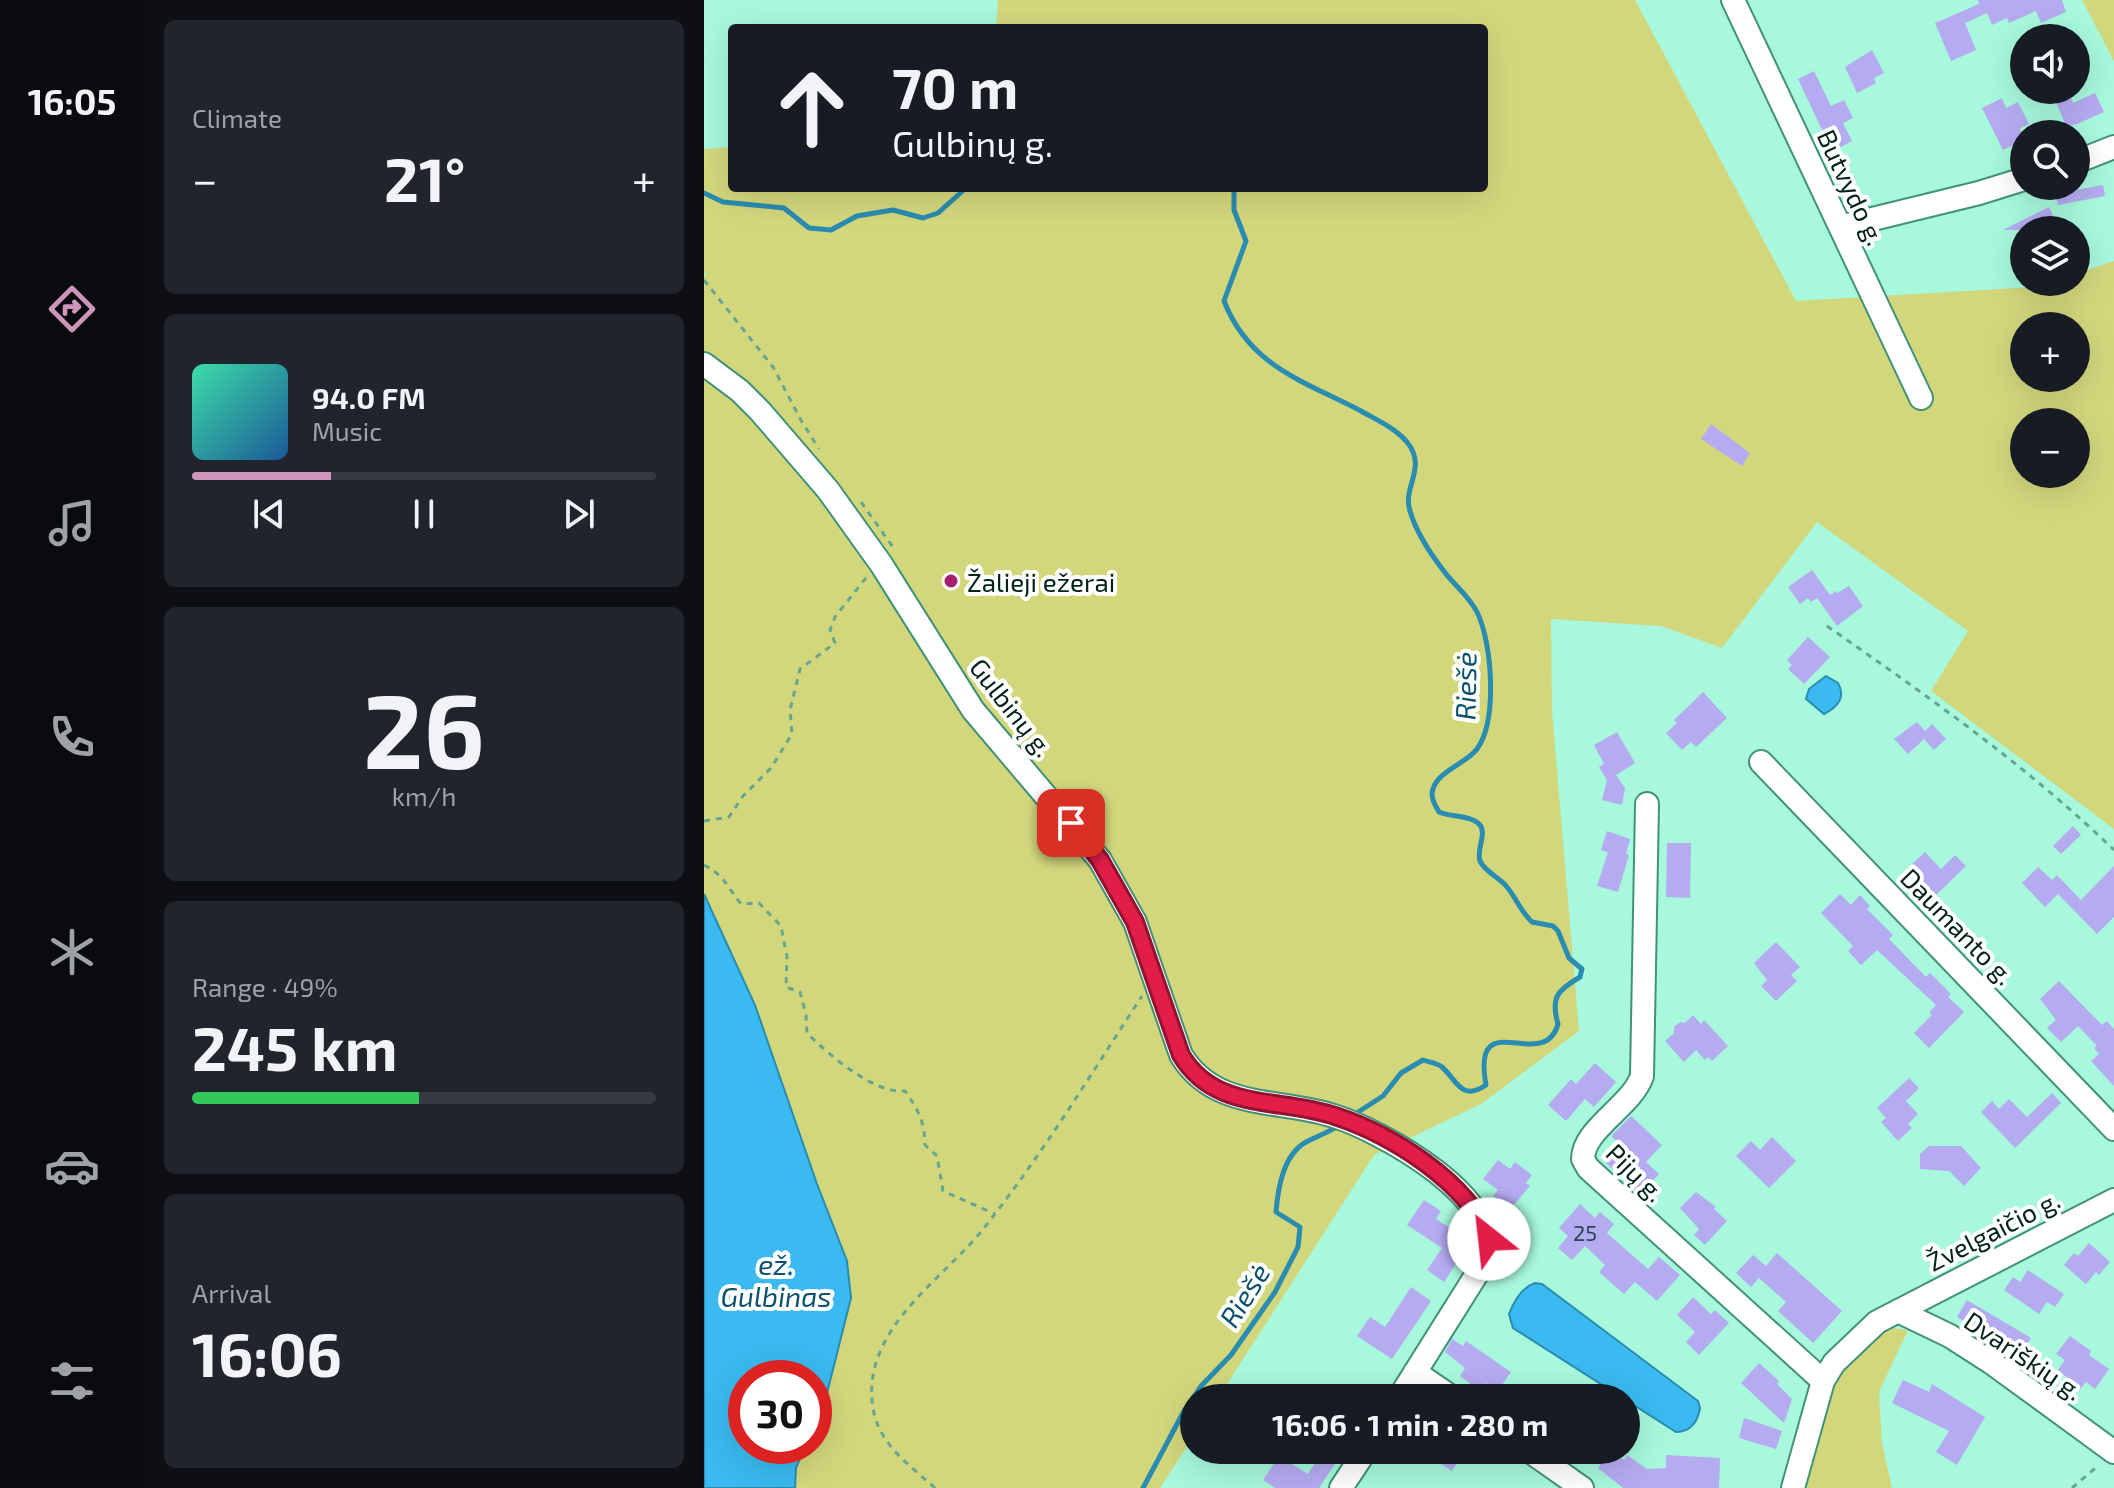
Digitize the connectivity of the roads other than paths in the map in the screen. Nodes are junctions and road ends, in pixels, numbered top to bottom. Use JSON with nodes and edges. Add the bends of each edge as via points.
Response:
{"nodes":[{"id":1,"x":1733,"y":0,"type":"edge"},
{"id":2,"x":2114,"y":147,"type":"edge"},
{"id":3,"x":2090,"y":156,"type":"edge"},
{"id":4,"x":2010,"y":183,"type":"edge"},
{"id":5,"x":1840,"y":227,"type":"junction"},
{"id":6,"x":704,"y":364,"type":"edge"},
{"id":7,"x":1921,"y":398,"type":"dead end"},
{"id":8,"x":1761,"y":762,"type":"dead end"},
{"id":9,"x":1647,"y":804,"type":"dead end"},
{"id":10,"x":2114,"y":1129,"type":"edge"},
{"id":11,"x":2114,"y":1200,"type":"edge"},
{"id":12,"x":1898,"y":1311,"type":"junction"},
{"id":13,"x":1415,"y":1372,"type":"junction"},
{"id":14,"x":1823,"y":1381,"type":"junction"},
{"id":15,"x":1408,"y":1384,"type":"edge"},
{"id":16,"x":1433,"y":1384,"type":"edge"},
{"id":17,"x":2114,"y":1452,"type":"edge"},
{"id":18,"x":1357,"y":1464,"type":"edge"},
{"id":19,"x":1548,"y":1464,"type":"edge"},
{"id":20,"x":1341,"y":1488,"type":"edge"},
{"id":21,"x":1582,"y":1488,"type":"edge"},
{"id":22,"x":1793,"y":1488,"type":"edge"}],
"edges":[{"from":1,"to":5,"type":"street","name":"Butvydo g."},
{"from":2,"to":3,"type":"street"},
{"from":4,"to":5,"type":"street"},
{"from":5,"to":7,"type":"street","name":"Butvydo g."},
{"from":6,"to":13,"type":"street","name":"Gulbinų g.","via":[[760,411],[828,490],[973,710],[1100,860],[1135,922],[1191,1072],[1235,1095],[1335,1116],[1379,1136],[1421,1160],[1474,1208],[1489,1239],[1485,1261]]},
{"from":8,"to":10,"type":"street","name":"Daumanto g."},
{"from":9,"to":14,"type":"street","name":"Pijų g.","via":[[1642,1076],[1632,1095],[1588,1141],[1583,1159]]},
{"from":11,"to":12,"type":"street","name":"Žvelgaičio g."},
{"from":12,"to":14,"type":"street","name":"Žvelgaičio g.","via":[[1866,1332]]},
{"from":12,"to":17,"type":"street","name":"Dvariškių g.","via":[[1992,1363]]},
{"from":13,"to":15,"type":"street"},
{"from":13,"to":16,"type":"street"},
{"from":14,"to":22,"type":"street"},
{"from":18,"to":20,"type":"street"},
{"from":19,"to":21,"type":"street"}]}
